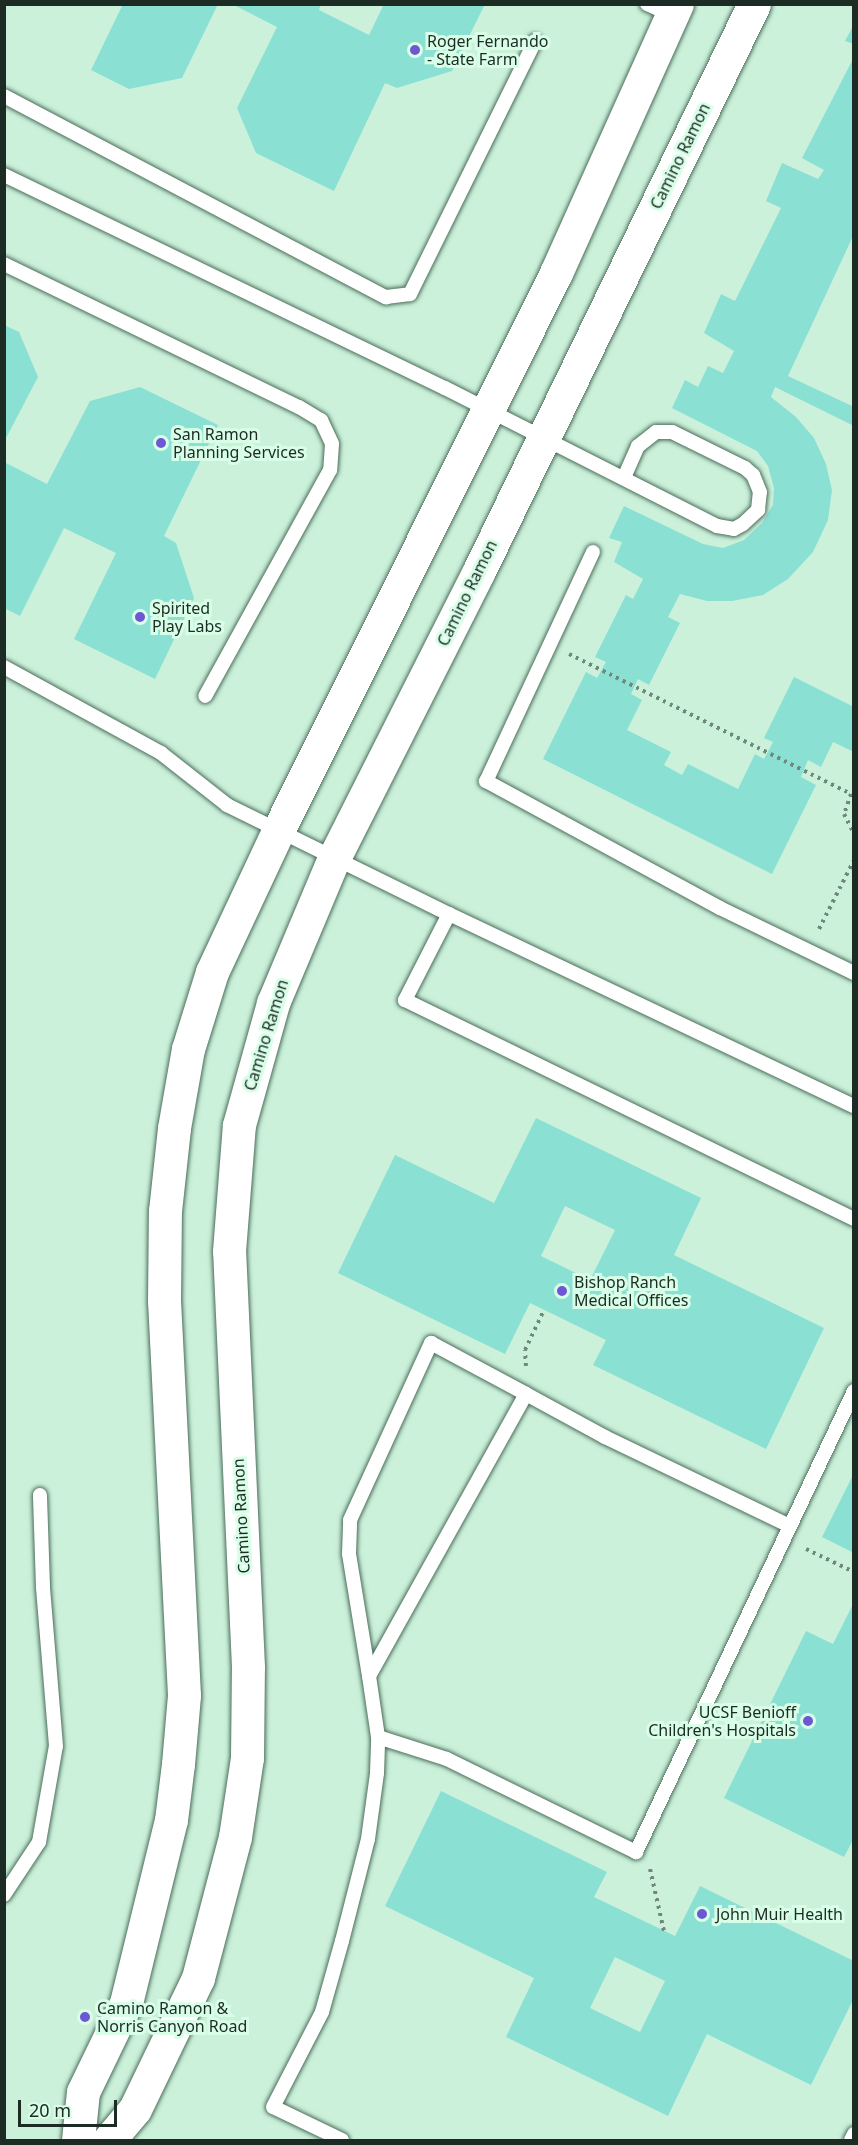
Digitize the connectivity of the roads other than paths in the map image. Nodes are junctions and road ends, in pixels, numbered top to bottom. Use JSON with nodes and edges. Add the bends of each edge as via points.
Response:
{"nodes":[{"id":1,"x":754,"y":4,"type":"edge"},
{"id":2,"x":665,"y":8,"type":"edge"},
{"id":3,"x":535,"y":41,"type":"dead end"},
{"id":4,"x":4,"y":96,"type":"edge"},
{"id":5,"x":4,"y":175,"type":"edge"},
{"id":6,"x":4,"y":264,"type":"edge"},
{"id":7,"x":486,"y":409,"type":"junction"},
{"id":8,"x":543,"y":438,"type":"junction"},
{"id":9,"x":624,"y":477,"type":"junction"},
{"id":10,"x":592,"y":552,"type":"dead end"},
{"id":11,"x":4,"y":668,"type":"edge"},
{"id":12,"x":205,"y":696,"type":"dead end"},
{"id":13,"x":278,"y":831,"type":"junction"},
{"id":14,"x":334,"y":858,"type":"junction"},
{"id":15,"x":449,"y":914,"type":"junction"},
{"id":16,"x":854,"y":973,"type":"edge"},
{"id":17,"x":854,"y":1106,"type":"edge"},
{"id":18,"x":854,"y":1219,"type":"edge"},
{"id":19,"x":854,"y":1391,"type":"edge"},
{"id":20,"x":526,"y":1394,"type":"junction"},
{"id":21,"x":40,"y":1496,"type":"dead end"},
{"id":22,"x":787,"y":1532,"type":"junction"},
{"id":23,"x":369,"y":1676,"type":"junction"},
{"id":24,"x":378,"y":1737,"type":"junction"},
{"id":25,"x":4,"y":1895,"type":"edge"},
{"id":26,"x":854,"y":2134,"type":"edge"},
{"id":27,"x":78,"y":2140,"type":"edge"},
{"id":28,"x":108,"y":2140,"type":"edge"},
{"id":29,"x":342,"y":2140,"type":"edge"},
{"id":30,"x":851,"y":2140,"type":"edge"}],
"edges":[{"from":1,"to":8,"type":"street","name":"Camino Ramon"},
{"from":2,"to":7,"type":"street","via":[[555,273]]},
{"from":3,"to":4,"type":"lane","via":[[410,294],[386,297]]},
{"from":5,"to":7,"type":"lane"},
{"from":6,"to":12,"type":"lane","via":[[299,406],[321,420],[325,428],[332,444],[330,470]]},
{"from":7,"to":8,"type":"lane"},
{"from":7,"to":13,"type":"street"},
{"from":8,"to":9,"type":"lane"},
{"from":8,"to":14,"type":"street","name":"Camino Ramon"},
{"from":9,"to":9,"type":"lane","via":[[717,526],[734,529],[758,510],[760,492],[753,475],[672,432],[656,432],[638,446]]},
{"from":10,"to":16,"type":"lane","via":[[486,781],[720,908]]},
{"from":11,"to":13,"type":"lane","via":[[161,753],[227,806]]},
{"from":13,"to":14,"type":"lane"},
{"from":13,"to":27,"type":"street","via":[[212,972],[188,1048],[174,1128],[165,1211],[164,1301],[184,1695],[178,1764],[171,1820],[126,2003],[83,2092]]},
{"from":14,"to":15,"type":"lane"},
{"from":14,"to":28,"type":"street","name":"Camino Ramon","via":[[273,1003],[239,1125],[229,1251],[248,1667],[247,1758],[235,1837],[198,1978],[135,2109]]},
{"from":15,"to":17,"type":"lane"},
{"from":15,"to":18,"type":"lane","via":[[405,1000]]},
{"from":19,"to":22,"type":"lane"},
{"from":20,"to":22,"type":"lane"},
{"from":20,"to":23,"type":"lane"},
{"from":20,"to":23,"type":"lane","via":[[431,1343],[350,1520],[349,1554]]},
{"from":21,"to":25,"type":"lane","via":[[56,1746],[39,1842]]},
{"from":22,"to":24,"type":"lane","via":[[636,1852],[447,1759]]},
{"from":23,"to":24,"type":"lane"},
{"from":24,"to":29,"type":"lane","via":[[368,1839],[322,2012],[273,2107]]},
{"from":26,"to":30,"type":"lane"}]}
